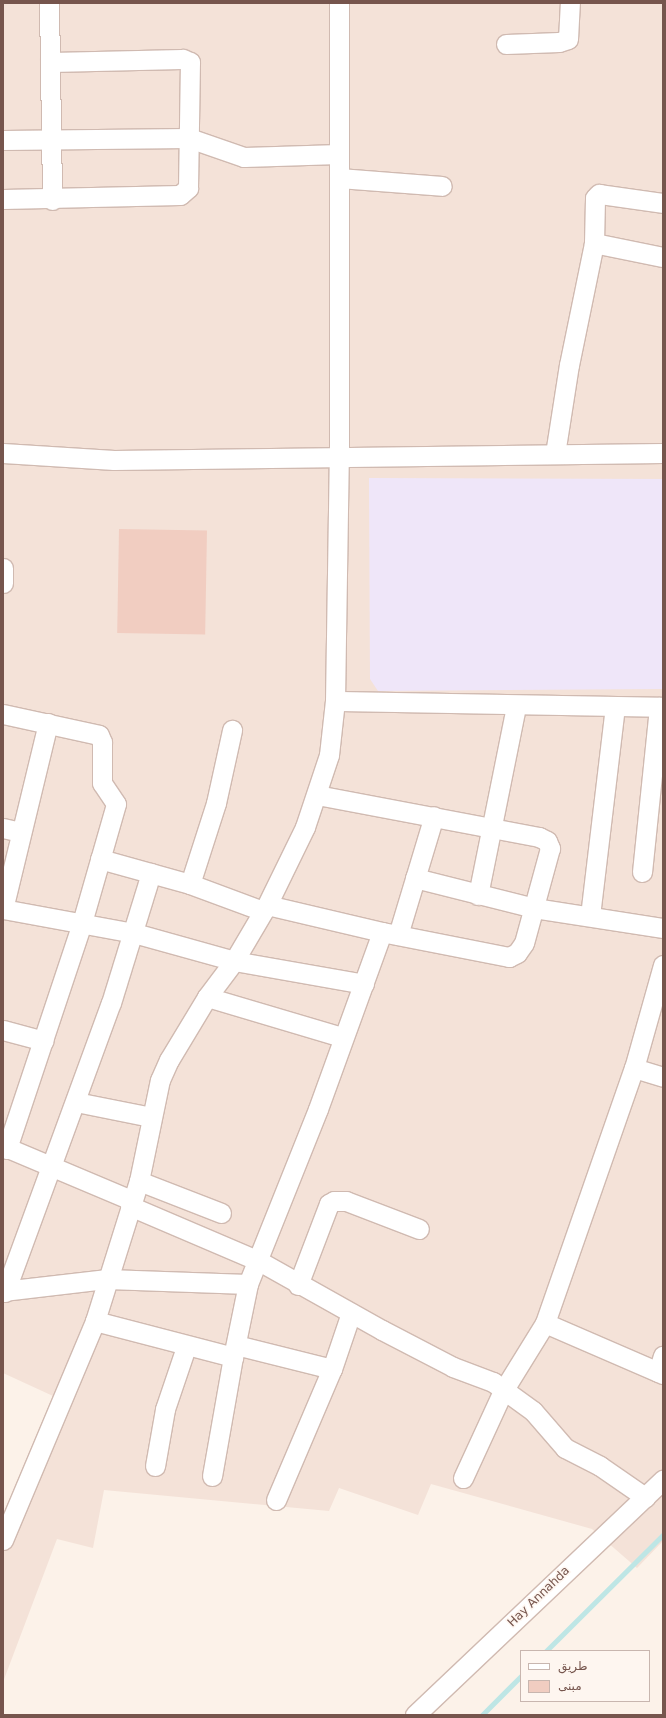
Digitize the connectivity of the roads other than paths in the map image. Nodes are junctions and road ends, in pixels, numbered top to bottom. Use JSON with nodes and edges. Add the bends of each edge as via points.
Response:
{"nodes":[{"id":1,"x":49,"y":3,"type":"edge"},
{"id":2,"x":339,"y":3,"type":"edge"},
{"id":3,"x":570,"y":3,"type":"edge"},
{"id":4,"x":506,"y":44,"type":"dead end"},
{"id":5,"x":50,"y":62,"type":"junction"},
{"id":6,"x":189,"y":138,"type":"junction"},
{"id":7,"x":51,"y":139,"type":"junction"},
{"id":8,"x":3,"y":140,"type":"edge"},
{"id":9,"x":339,"y":154,"type":"junction"},
{"id":10,"x":339,"y":178,"type":"junction"},
{"id":11,"x":442,"y":186,"type":"dead end"},
{"id":12,"x":3,"y":199,"type":"edge"},
{"id":13,"x":52,"y":200,"type":"junction"},
{"id":14,"x":663,"y":203,"type":"edge"},
{"id":15,"x":594,"y":243,"type":"junction"},
{"id":16,"x":663,"y":257,"type":"edge"},
{"id":17,"x":3,"y":453,"type":"edge"},
{"id":18,"x":663,"y":453,"type":"edge"},
{"id":19,"x":555,"y":454,"type":"junction"},
{"id":20,"x":339,"y":457,"type":"junction"},
{"id":21,"x":3,"y":568,"type":"edge"},
{"id":22,"x":3,"y":582,"type":"edge"},
{"id":23,"x":335,"y":701,"type":"junction"},
{"id":24,"x":516,"y":706,"type":"junction"},
{"id":25,"x":615,"y":707,"type":"junction"},
{"id":26,"x":661,"y":707,"type":"edge"},
{"id":27,"x":3,"y":714,"type":"edge"},
{"id":28,"x":48,"y":723,"type":"junction"},
{"id":29,"x":232,"y":730,"type":"dead end"},
{"id":30,"x":317,"y":795,"type":"junction"},
{"id":31,"x":434,"y":816,"type":"junction"},
{"id":32,"x":491,"y":828,"type":"junction"},
{"id":33,"x":12,"y":830,"type":"edge"},
{"id":34,"x":100,"y":858,"type":"junction"},
{"id":35,"x":642,"y":872,"type":"dead end"},
{"id":36,"x":151,"y":873,"type":"junction"},
{"id":37,"x":415,"y":878,"type":"junction"},
{"id":38,"x":190,"y":884,"type":"junction"},
{"id":39,"x":478,"y":895,"type":"junction"},
{"id":40,"x":265,"y":908,"type":"junction"},
{"id":41,"x":534,"y":908,"type":"junction"},
{"id":42,"x":3,"y":909,"type":"edge"},
{"id":43,"x":590,"y":916,"type":"junction"},
{"id":44,"x":81,"y":926,"type":"junction"},
{"id":45,"x":663,"y":928,"type":"edge"},
{"id":46,"x":134,"y":933,"type":"junction"},
{"id":47,"x":390,"y":933,"type":"junction"},
{"id":48,"x":234,"y":961,"type":"junction"},
{"id":49,"x":663,"y":964,"type":"edge"},
{"id":50,"x":364,"y":984,"type":"junction"},
{"id":51,"x":207,"y":997,"type":"junction"},
{"id":52,"x":3,"y":1030,"type":"edge"},
{"id":53,"x":342,"y":1038,"type":"junction"},
{"id":54,"x":44,"y":1041,"type":"junction"},
{"id":55,"x":634,"y":1068,"type":"junction"},
{"id":56,"x":663,"y":1076,"type":"edge"},
{"id":57,"x":76,"y":1102,"type":"junction"},
{"id":58,"x":151,"y":1117,"type":"junction"},
{"id":59,"x":5,"y":1148,"type":"edge"},
{"id":60,"x":50,"y":1169,"type":"junction"},
{"id":61,"x":139,"y":1181,"type":"junction"},
{"id":62,"x":131,"y":1204,"type":"junction"},
{"id":63,"x":221,"y":1213,"type":"dead end"},
{"id":64,"x":419,"y":1229,"type":"dead end"},
{"id":65,"x":258,"y":1261,"type":"junction"},
{"id":66,"x":107,"y":1279,"type":"junction"},
{"id":67,"x":248,"y":1284,"type":"junction"},
{"id":68,"x":298,"y":1285,"type":"junction"},
{"id":69,"x":4,"y":1291,"type":"edge"},
{"id":70,"x":351,"y":1312,"type":"junction"},
{"id":71,"x":95,"y":1321,"type":"junction"},
{"id":72,"x":545,"y":1323,"type":"junction"},
{"id":73,"x":186,"y":1347,"type":"junction"},
{"id":74,"x":234,"y":1351,"type":"junction"},
{"id":75,"x":661,"y":1367,"type":"edge"},
{"id":76,"x":332,"y":1369,"type":"junction"},
{"id":77,"x":503,"y":1390,"type":"junction"},
{"id":78,"x":155,"y":1466,"type":"dead end"},
{"id":79,"x":212,"y":1476,"type":"dead end"},
{"id":80,"x":463,"y":1478,"type":"dead end"},
{"id":81,"x":663,"y":1480,"type":"edge"},
{"id":82,"x":645,"y":1497,"type":"junction"},
{"id":83,"x":276,"y":1500,"type":"dead end"},
{"id":84,"x":3,"y":1540,"type":"edge"},
{"id":85,"x":415,"y":1715,"type":"edge"}],
"edges":[{"from":1,"to":5,"type":"street"},
{"from":2,"to":9,"type":"street"},
{"from":3,"to":4,"type":"street","via":[[568,39],[563,42]]},
{"from":5,"to":6,"type":"street","via":[[187,60],[192,66]]},
{"from":5,"to":7,"type":"street"},
{"from":6,"to":7,"type":"street"},
{"from":6,"to":9,"type":"street","via":[[244,157]]},
{"from":6,"to":13,"type":"street","via":[[188,188],[180,195]]},
{"from":7,"to":8,"type":"street"},
{"from":7,"to":13,"type":"street"},
{"from":9,"to":10,"type":"street"},
{"from":10,"to":11,"type":"street"},
{"from":10,"to":20,"type":"street"},
{"from":12,"to":13,"type":"street"},
{"from":14,"to":15,"type":"street","via":[[596,195]]},
{"from":15,"to":16,"type":"street"},
{"from":15,"to":19,"type":"street","via":[[569,365]]},
{"from":17,"to":20,"type":"street","via":[[114,460]]},
{"from":18,"to":19,"type":"street"},
{"from":19,"to":20,"type":"street"},
{"from":20,"to":23,"type":"street"},
{"from":21,"to":22,"type":"street"},
{"from":23,"to":24,"type":"street"},
{"from":23,"to":30,"type":"street","via":[[329,754]]},
{"from":24,"to":25,"type":"street"},
{"from":24,"to":32,"type":"street"},
{"from":25,"to":26,"type":"street"},
{"from":25,"to":43,"type":"street"},
{"from":26,"to":35,"type":"street"},
{"from":27,"to":28,"type":"street"},
{"from":28,"to":33,"type":"street"},
{"from":28,"to":34,"type":"street","via":[[93,731],[102,742],[102,783],[116,804]]},
{"from":29,"to":38,"type":"street","via":[[216,803]]},
{"from":30,"to":31,"type":"street"},
{"from":30,"to":40,"type":"street"},
{"from":31,"to":32,"type":"street"},
{"from":31,"to":37,"type":"street"},
{"from":32,"to":39,"type":"street"},
{"from":32,"to":41,"type":"street","via":[[547,841],[550,848]]},
{"from":33,"to":42,"type":"street"},
{"from":34,"to":36,"type":"street"},
{"from":34,"to":44,"type":"street"},
{"from":36,"to":38,"type":"street"},
{"from":36,"to":46,"type":"street"},
{"from":37,"to":39,"type":"street"},
{"from":37,"to":47,"type":"street"},
{"from":38,"to":40,"type":"street"},
{"from":39,"to":41,"type":"street"},
{"from":40,"to":47,"type":"street"},
{"from":40,"to":48,"type":"street"},
{"from":41,"to":43,"type":"street"},
{"from":41,"to":47,"type":"street","via":[[524,943],[517,953],[509,957]]},
{"from":42,"to":44,"type":"street"},
{"from":43,"to":45,"type":"street"},
{"from":44,"to":46,"type":"street"},
{"from":44,"to":54,"type":"street"},
{"from":46,"to":48,"type":"street"},
{"from":46,"to":57,"type":"street"},
{"from":47,"to":50,"type":"street"},
{"from":48,"to":50,"type":"street"},
{"from":48,"to":51,"type":"street"},
{"from":49,"to":55,"type":"street"},
{"from":50,"to":53,"type":"street"},
{"from":51,"to":53,"type":"street"},
{"from":51,"to":58,"type":"street","via":[[169,1060],[160,1080]]},
{"from":52,"to":54,"type":"street"},
{"from":53,"to":65,"type":"street","via":[[318,1109]]},
{"from":54,"to":59,"type":"street"},
{"from":55,"to":56,"type":"street"},
{"from":55,"to":72,"type":"street"},
{"from":57,"to":58,"type":"street"},
{"from":57,"to":60,"type":"street"},
{"from":58,"to":61,"type":"street"},
{"from":59,"to":60,"type":"street"},
{"from":60,"to":62,"type":"street"},
{"from":60,"to":69,"type":"street"},
{"from":61,"to":62,"type":"street"},
{"from":61,"to":63,"type":"street"},
{"from":62,"to":65,"type":"street"},
{"from":62,"to":66,"type":"street"},
{"from":64,"to":68,"type":"street","via":[[346,1201],[334,1200],[329,1204]]},
{"from":65,"to":67,"type":"street"},
{"from":65,"to":68,"type":"street"},
{"from":66,"to":67,"type":"street"},
{"from":66,"to":69,"type":"street"},
{"from":66,"to":71,"type":"street"},
{"from":67,"to":74,"type":"street"},
{"from":68,"to":70,"type":"street"},
{"from":70,"to":76,"type":"street"},
{"from":70,"to":77,"type":"street","via":[[453,1367],[493,1382]]},
{"from":71,"to":73,"type":"street"},
{"from":71,"to":84,"type":"street"},
{"from":72,"to":75,"type":"street"},
{"from":72,"to":77,"type":"street"},
{"from":73,"to":74,"type":"street"},
{"from":73,"to":78,"type":"street","via":[[165,1409]]},
{"from":74,"to":76,"type":"street"},
{"from":74,"to":79,"type":"street"},
{"from":76,"to":83,"type":"street"},
{"from":77,"to":80,"type":"street"},
{"from":77,"to":82,"type":"street","via":[[533,1411],[565,1448],[600,1466]]},
{"from":81,"to":82,"type":"street","name":"Hay Annahda"},
{"from":82,"to":85,"type":"street","name":"Hay Annahda"}]}
